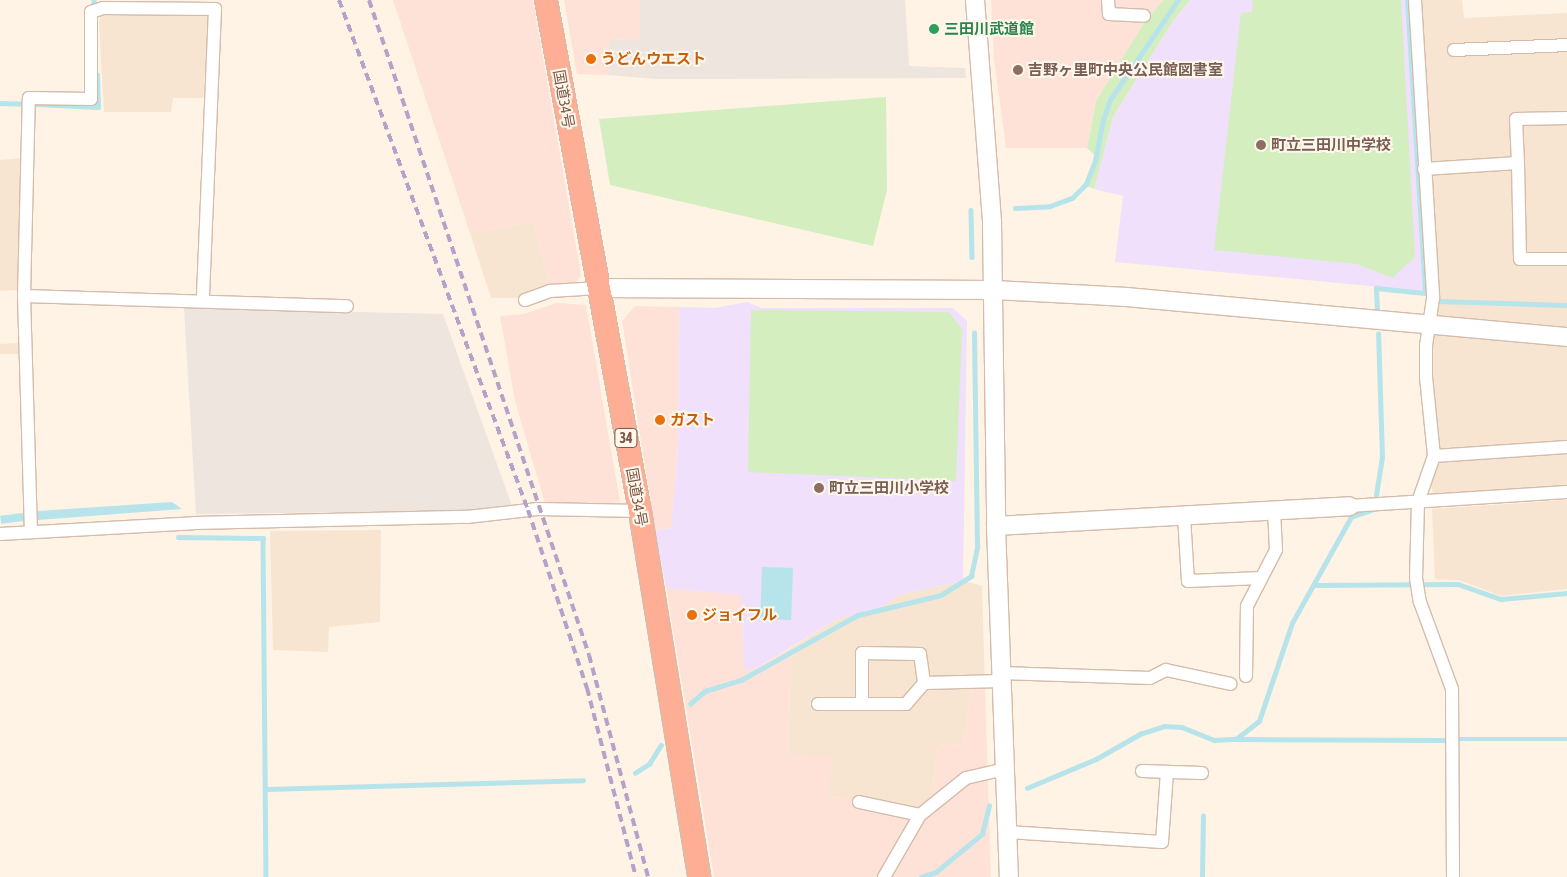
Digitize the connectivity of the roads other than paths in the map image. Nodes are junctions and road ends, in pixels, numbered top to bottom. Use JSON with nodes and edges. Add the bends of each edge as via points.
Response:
{"nodes":[{"id":1,"x":546,"y":0,"type":"edge"},
{"id":2,"x":975,"y":0,"type":"edge"},
{"id":3,"x":1108,"y":0,"type":"edge"},
{"id":4,"x":1415,"y":0,"type":"edge"},
{"id":5,"x":103,"y":4,"type":"edge"},
{"id":6,"x":1144,"y":16,"type":"dead end"},
{"id":7,"x":1567,"y":45,"type":"edge"},
{"id":8,"x":1454,"y":50,"type":"dead end"},
{"id":9,"x":1567,"y":118,"type":"edge"},
{"id":10,"x":1518,"y":163,"type":"junction"},
{"id":11,"x":1424,"y":169,"type":"junction"},
{"id":12,"x":1567,"y":258,"type":"edge"},
{"id":13,"x":599,"y":288,"type":"junction"},
{"id":14,"x":994,"y":290,"type":"junction"},
{"id":15,"x":24,"y":296,"type":"junction"},
{"id":16,"x":525,"y":300,"type":"dead end"},
{"id":17,"x":203,"y":301,"type":"junction"},
{"id":18,"x":347,"y":306,"type":"dead end"},
{"id":19,"x":1430,"y":325,"type":"junction"},
{"id":20,"x":1567,"y":337,"type":"edge"},
{"id":21,"x":1567,"y":446,"type":"edge"},
{"id":22,"x":1434,"y":456,"type":"junction"},
{"id":23,"x":1567,"y":492,"type":"edge"},
{"id":24,"x":1418,"y":502,"type":"junction"},
{"id":25,"x":1349,"y":506,"type":"joint"},
{"id":26,"x":1274,"y":510,"type":"junction"},
{"id":27,"x":640,"y":511,"type":"junction"},
{"id":28,"x":1184,"y":516,"type":"junction"},
{"id":29,"x":996,"y":526,"type":"junction"},
{"id":30,"x":31,"y":532,"type":"junction"},
{"id":31,"x":0,"y":534,"type":"edge"},
{"id":32,"x":1261,"y":578,"type":"junction"},
{"id":33,"x":1246,"y":676,"type":"dead end"},
{"id":34,"x":1001,"y":677,"type":"junction"},
{"id":35,"x":924,"y":684,"type":"junction"},
{"id":36,"x":1231,"y":684,"type":"dead end"},
{"id":37,"x":818,"y":704,"type":"dead end"},
{"id":38,"x":862,"y":704,"type":"junction"},
{"id":39,"x":1005,"y":770,"type":"junction"},
{"id":40,"x":1142,"y":771,"type":"dead end"},
{"id":41,"x":1167,"y":772,"type":"junction"},
{"id":42,"x":1202,"y":773,"type":"dead end"},
{"id":43,"x":859,"y":802,"type":"dead end"},
{"id":44,"x":920,"y":815,"type":"junction"},
{"id":45,"x":1008,"y":832,"type":"junction"},
{"id":46,"x":699,"y":877,"type":"edge"},
{"id":47,"x":884,"y":877,"type":"edge"},
{"id":48,"x":1009,"y":877,"type":"edge"},
{"id":49,"x":1453,"y":877,"type":"edge"}],
"edges":[{"from":1,"to":13,"type":"highway","name":"国道34号","number":"34"},
{"from":2,"to":14,"type":"street"},
{"from":3,"to":6,"type":"street","via":[[1109,14]]},
{"from":4,"to":11,"type":"street"},
{"from":5,"to":15,"type":"street","via":[[91,12],[92,99],[29,98]]},
{"from":5,"to":17,"type":"street","via":[[215,9]]},
{"from":7,"to":8,"type":"street"},
{"from":9,"to":10,"type":"street","via":[[1516,119]]},
{"from":10,"to":11,"type":"street"},
{"from":10,"to":12,"type":"street","via":[[1520,258]]},
{"from":11,"to":19,"type":"street","via":[[1432,298]]},
{"from":13,"to":14,"type":"street"},
{"from":13,"to":16,"type":"street","via":[[550,291]]},
{"from":13,"to":27,"type":"highway","name":"国道34号","number":"34"},
{"from":14,"to":19,"type":"street","via":[[1127,297]]},
{"from":14,"to":29,"type":"street"},
{"from":15,"to":17,"type":"street"},
{"from":15,"to":30,"type":"street"},
{"from":17,"to":18,"type":"street"},
{"from":19,"to":20,"type":"street"},
{"from":19,"to":22,"type":"street","via":[[1426,377]]},
{"from":21,"to":22,"type":"street"},
{"from":22,"to":24,"type":"street"},
{"from":23,"to":24,"type":"street"},
{"from":24,"to":25,"type":"street"},
{"from":24,"to":49,"type":"street","via":[[1416,582],[1452,689]]},
{"from":25,"to":26,"type":"street"},
{"from":26,"to":28,"type":"street"},
{"from":26,"to":32,"type":"street","via":[[1276,550]]},
{"from":27,"to":30,"type":"street","via":[[538,509],[466,517],[186,523]]},
{"from":27,"to":46,"type":"highway","name":"国道34号","number":"34"},
{"from":28,"to":29,"type":"street"},
{"from":28,"to":32,"type":"street","via":[[1188,581]]},
{"from":29,"to":34,"type":"street"},
{"from":30,"to":31,"type":"street"},
{"from":32,"to":33,"type":"street","via":[[1247,606]]},
{"from":34,"to":35,"type":"street"},
{"from":34,"to":36,"type":"street","via":[[1150,678],[1166,670]]},
{"from":34,"to":39,"type":"street"},
{"from":35,"to":38,"type":"street","via":[[906,704]]},
{"from":35,"to":38,"type":"street","via":[[920,654],[862,653]]},
{"from":37,"to":38,"type":"street"},
{"from":39,"to":44,"type":"street","via":[[966,778]]},
{"from":39,"to":45,"type":"street"},
{"from":40,"to":41,"type":"street"},
{"from":41,"to":42,"type":"street"},
{"from":41,"to":45,"type":"street","via":[[1162,842]]},
{"from":43,"to":44,"type":"street"},
{"from":44,"to":47,"type":"street"},
{"from":45,"to":48,"type":"street"}]}
